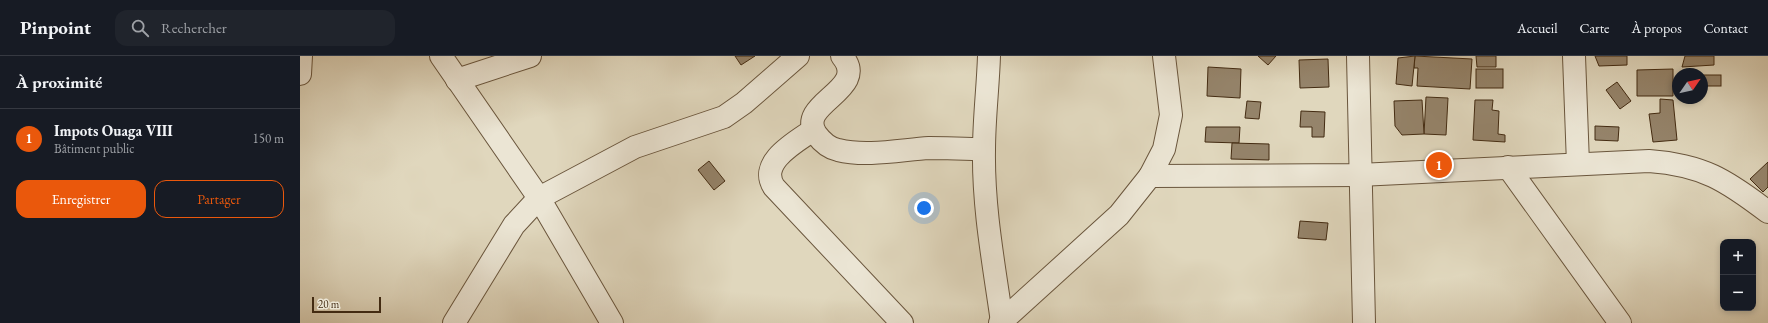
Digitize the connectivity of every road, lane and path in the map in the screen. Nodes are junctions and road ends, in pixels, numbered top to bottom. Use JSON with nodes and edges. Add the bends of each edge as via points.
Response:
{"nodes":[{"id":1,"x":301,"y":56,"type":"edge"},
{"id":2,"x":441,"y":56,"type":"edge"},
{"id":3,"x":530,"y":56,"type":"edge"},
{"id":4,"x":798,"y":56,"type":"edge"},
{"id":5,"x":842,"y":56,"type":"edge"},
{"id":6,"x":989,"y":56,"type":"edge"},
{"id":7,"x":1164,"y":56,"type":"edge"},
{"id":8,"x":1358,"y":56,"type":"edge"},
{"id":9,"x":1574,"y":56,"type":"edge"},
{"id":10,"x":300,"y":74,"type":"edge"},
{"id":11,"x":457,"y":80,"type":"junction"},
{"id":12,"x":813,"y":130,"type":"junction"},
{"id":13,"x":984,"y":149,"type":"junction"},
{"id":14,"x":1578,"y":164,"type":"junction"},
{"id":15,"x":1508,"y":167,"type":"junction"},
{"id":16,"x":1359,"y":174,"type":"junction"},
{"id":17,"x":1150,"y":176,"type":"junction"},
{"id":18,"x":539,"y":198,"type":"junction"},
{"id":19,"x":1768,"y":212,"type":"edge"},
{"id":20,"x":1001,"y":322,"type":"edge"},
{"id":21,"x":454,"y":323,"type":"edge"},
{"id":22,"x":612,"y":323,"type":"edge"},
{"id":23,"x":902,"y":323,"type":"edge"},
{"id":24,"x":1364,"y":323,"type":"edge"},
{"id":25,"x":1620,"y":323,"type":"edge"}],
"edges":[{"from":1,"to":10,"type":"street"},
{"from":2,"to":11,"type":"street"},
{"from":3,"to":11,"type":"street"},
{"from":4,"to":18,"type":"street","via":[[724,117],[635,147]]},
{"from":5,"to":12,"type":"street","via":[[849,72],[846,82],[815,112]]},
{"from":6,"to":13,"type":"street"},
{"from":7,"to":17,"type":"street","via":[[1171,115],[1164,149]]},
{"from":8,"to":16,"type":"street"},
{"from":9,"to":14,"type":"street"},
{"from":11,"to":18,"type":"street"},
{"from":12,"to":13,"type":"street","via":[[820,140],[838,150],[864,152],[930,148]]},
{"from":12,"to":23,"type":"street","via":[[776,159],[769,169],[769,180]]},
{"from":13,"to":20,"type":"street","via":[[986,208]]},
{"from":14,"to":15,"type":"street"},
{"from":14,"to":19,"type":"street","via":[[1649,161],[1675,163],[1707,172],[1739,190]]},
{"from":15,"to":16,"type":"street"},
{"from":15,"to":25,"type":"street"},
{"from":16,"to":17,"type":"street"},
{"from":16,"to":24,"type":"street"},
{"from":17,"to":20,"type":"street","via":[[1119,215]]},
{"from":18,"to":21,"type":"street","via":[[514,225]]},
{"from":18,"to":22,"type":"street"}]}
